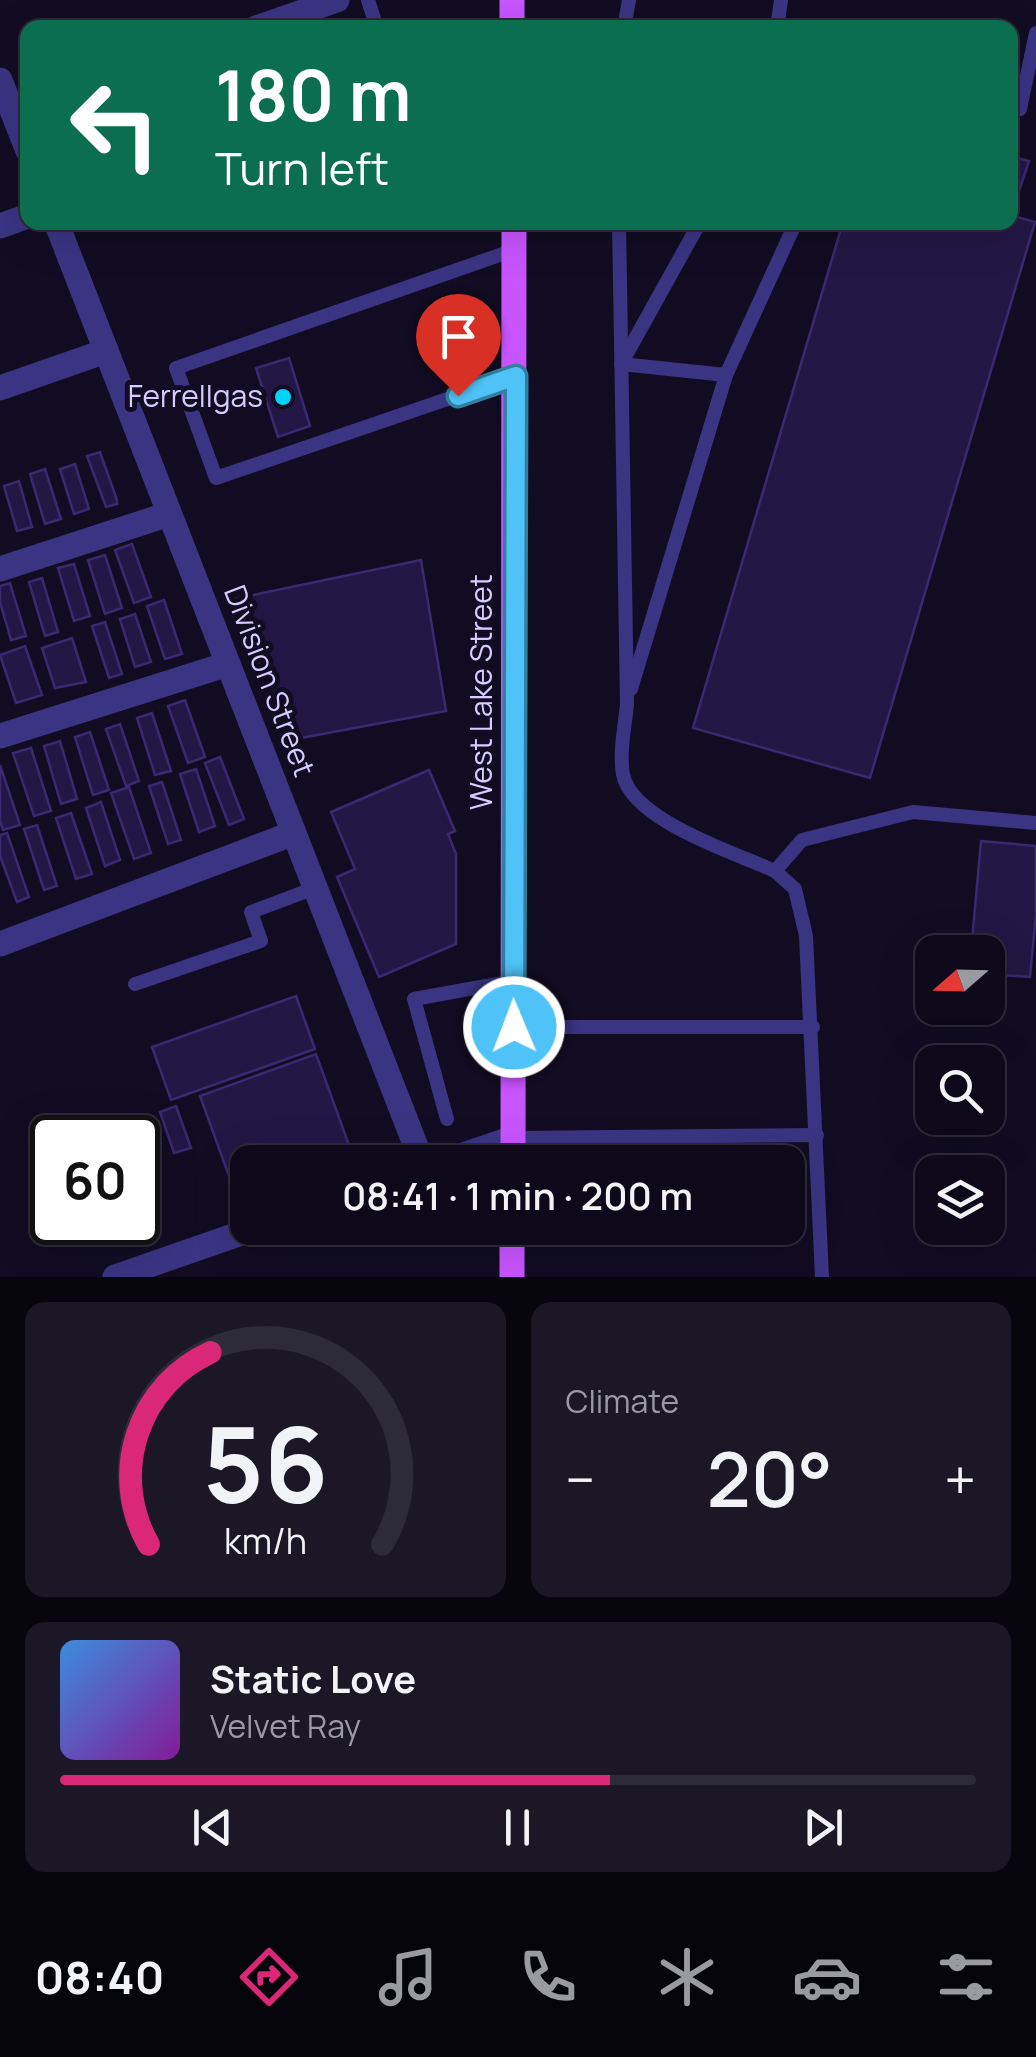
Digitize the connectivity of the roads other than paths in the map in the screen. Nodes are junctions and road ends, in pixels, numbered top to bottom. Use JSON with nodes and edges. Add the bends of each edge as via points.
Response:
{"nodes":[{"id":1,"x":337,"y":0,"type":"edge"},
{"id":2,"x":279,"y":20,"type":"edge"},
{"id":3,"x":1036,"y":33,"type":"edge"},
{"id":4,"x":0,"y":80,"type":"edge"},
{"id":5,"x":20,"y":108,"type":"edge"},
{"id":6,"x":1018,"y":108,"type":"edge"},
{"id":7,"x":59,"y":230,"type":"edge"},
{"id":8,"x":514,"y":230,"type":"edge"},
{"id":9,"x":620,"y":230,"type":"edge"},
{"id":10,"x":700,"y":230,"type":"edge"},
{"id":11,"x":792,"y":230,"type":"edge"},
{"id":12,"x":514,"y":250,"type":"junction"},
{"id":13,"x":106,"y":351,"type":"junction"},
{"id":14,"x":621,"y":364,"type":"junction"},
{"id":15,"x":726,"y":375,"type":"junction"},
{"id":16,"x":516,"y":376,"type":"junction"},
{"id":17,"x":0,"y":388,"type":"edge"},
{"id":18,"x":170,"y":514,"type":"junction"},
{"id":19,"x":0,"y":568,"type":"edge"},
{"id":20,"x":228,"y":664,"type":"junction"},
{"id":21,"x":626,"y":704,"type":"junction"},
{"id":22,"x":0,"y":736,"type":"edge"},
{"id":23,"x":1036,"y":823,"type":"edge"},
{"id":24,"x":294,"y":833,"type":"junction"},
{"id":25,"x":776,"y":871,"type":"junction"},
{"id":26,"x":316,"y":888,"type":"junction"},
{"id":27,"x":0,"y":944,"type":"edge"},
{"id":28,"x":513,"y":981,"type":"junction"},
{"id":29,"x":135,"y":984,"type":"dead end"},
{"id":30,"x":514,"y":1027,"type":"junction"},
{"id":31,"x":813,"y":1027,"type":"junction"},
{"id":32,"x":447,"y":1119,"type":"dead end"},
{"id":33,"x":817,"y":1135,"type":"junction"},
{"id":34,"x":415,"y":1145,"type":"edge"},
{"id":35,"x":513,"y":1145,"type":"edge"},
{"id":36,"x":614,"y":1145,"type":"edge"},
{"id":37,"x":230,"y":1237,"type":"edge"},
{"id":38,"x":512,"y":1245,"type":"edge"},
{"id":39,"x":115,"y":1277,"type":"edge"},
{"id":40,"x":512,"y":1277,"type":"edge"},
{"id":41,"x":822,"y":1277,"type":"edge"}],
"edges":[{"from":1,"to":2,"type":"street"},
{"from":3,"to":6,"type":"lane"},
{"from":4,"to":5,"type":"street"},
{"from":7,"to":13,"type":"street","name":"Division Street"},
{"from":8,"to":12,"type":"main road","name":"West Lake Street"},
{"from":9,"to":14,"type":"lane"},
{"from":10,"to":14,"type":"lane"},
{"from":11,"to":15,"type":"lane"},
{"from":12,"to":16,"type":"main road","name":"West Lake Street"},
{"from":12,"to":16,"type":"lane","via":[[176,368],[216,478]]},
{"from":13,"to":17,"type":"street"},
{"from":13,"to":18,"type":"street","name":"Division Street"},
{"from":14,"to":15,"type":"lane"},
{"from":14,"to":21,"type":"lane"},
{"from":15,"to":21,"type":"lane"},
{"from":16,"to":28,"type":"main road","name":"West Lake Street"},
{"from":18,"to":19,"type":"street"},
{"from":18,"to":20,"type":"street","name":"Division Street"},
{"from":20,"to":22,"type":"street"},
{"from":20,"to":24,"type":"street","name":"Division Street"},
{"from":21,"to":25,"type":"lane","via":[[623,775],[634,798],[652,816]]},
{"from":23,"to":25,"type":"lane","via":[[913,812],[802,840]]},
{"from":24,"to":26,"type":"street","name":"Division Street"},
{"from":24,"to":27,"type":"street"},
{"from":25,"to":31,"type":"lane","via":[[795,889]]},
{"from":26,"to":29,"type":"lane","via":[[251,912],[261,941]]},
{"from":26,"to":34,"type":"street","name":"Division Street"},
{"from":28,"to":30,"type":"main road","name":"West Lake Street"},
{"from":28,"to":32,"type":"lane","via":[[414,999]]},
{"from":30,"to":31,"type":"lane"},
{"from":30,"to":35,"type":"main road","name":"West Lake Street"},
{"from":31,"to":33,"type":"lane"},
{"from":33,"to":36,"type":"lane"},
{"from":33,"to":41,"type":"lane"},
{"from":37,"to":39,"type":"street"},
{"from":38,"to":40,"type":"main road"}]}
